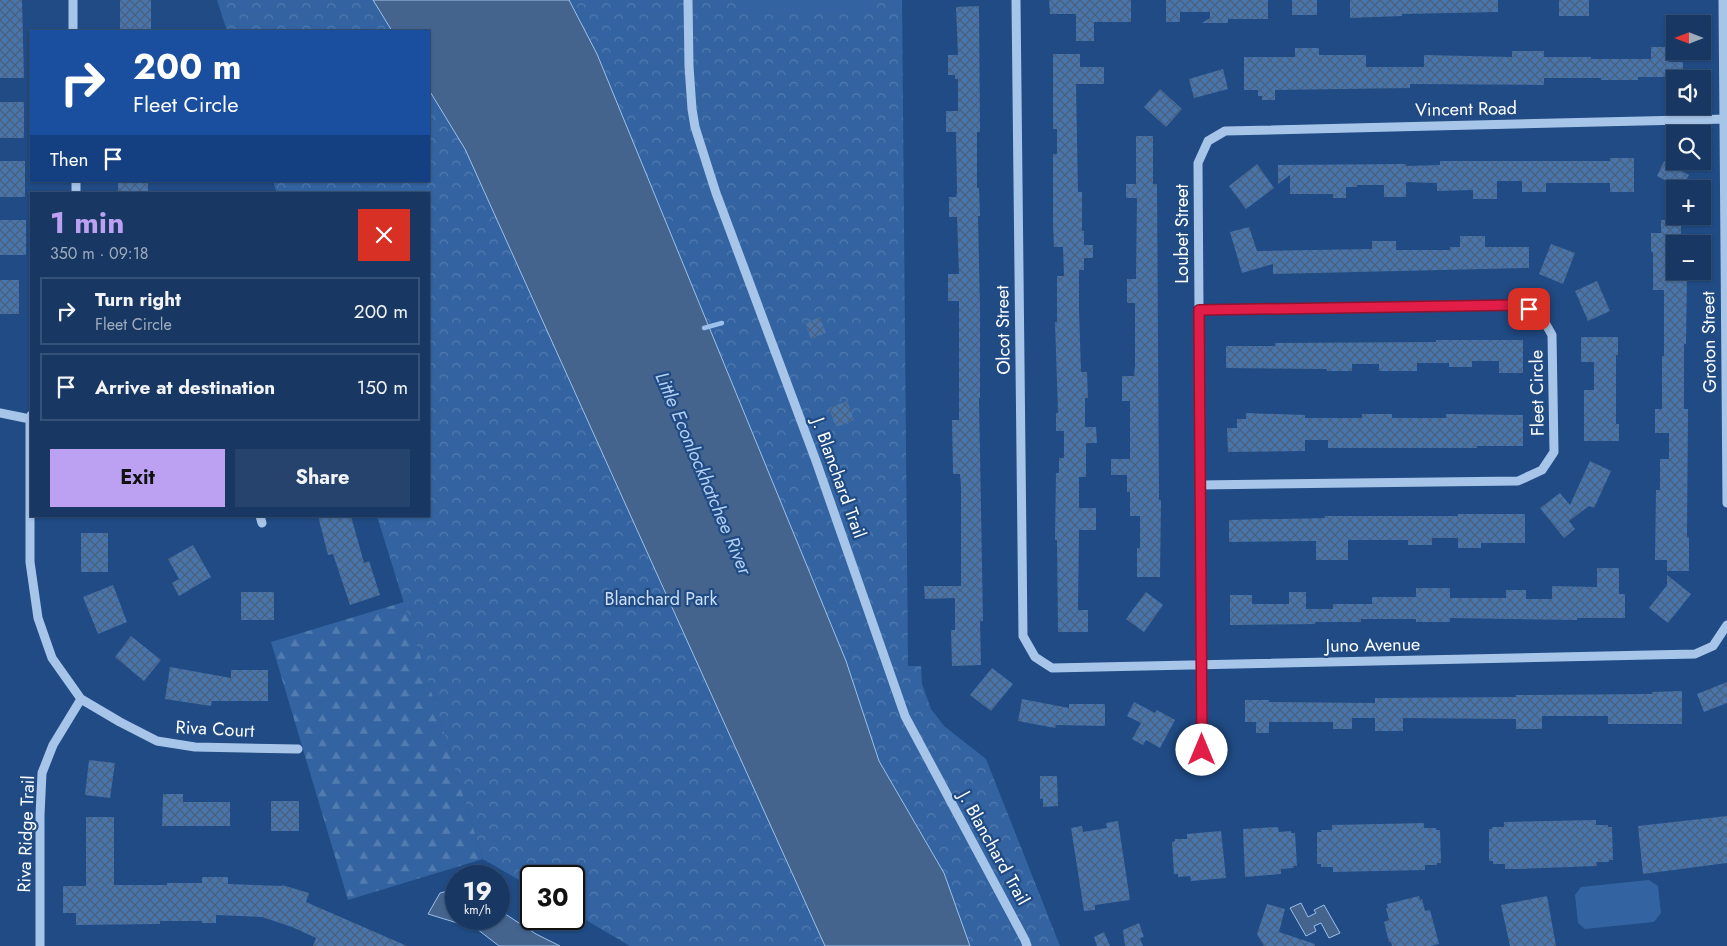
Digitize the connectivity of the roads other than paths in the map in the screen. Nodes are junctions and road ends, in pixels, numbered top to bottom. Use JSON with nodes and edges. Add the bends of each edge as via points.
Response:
{"nodes":[{"id":1,"x":73,"y":0,"type":"edge"},
{"id":2,"x":688,"y":0,"type":"edge"},
{"id":3,"x":1016,"y":0,"type":"edge"},
{"id":4,"x":1723,"y":0,"type":"edge"},
{"id":5,"x":73,"y":30,"type":"edge"},
{"id":6,"x":1725,"y":119,"type":"edge"},
{"id":7,"x":1208,"y":141,"type":"joint"},
{"id":8,"x":1199,"y":310,"type":"junction"},
{"id":9,"x":0,"y":413,"type":"edge"},
{"id":10,"x":30,"y":417,"type":"edge"},
{"id":11,"x":1200,"y":485,"type":"junction"},
{"id":12,"x":1727,"y":503,"type":"edge"},
{"id":13,"x":1727,"y":625,"type":"edge"},
{"id":14,"x":1035,"y":657,"type":"joint"},
{"id":15,"x":1202,"y":666,"type":"junction"},
{"id":16,"x":81,"y":699,"type":"junction"},
{"id":17,"x":298,"y":749,"type":"dead end"},
{"id":18,"x":1202,"y":750,"type":"dead end"},
{"id":19,"x":40,"y":946,"type":"edge"},
{"id":20,"x":1026,"y":946,"type":"edge"}],
"edges":[{"from":1,"to":5,"type":"street"},
{"from":2,"to":20,"type":"street","name":"J. Blanchard Trail","via":[[692,109],[716,193],[816,461],[905,716],[1000,890]]},
{"from":3,"to":14,"type":"street","name":"Olcot Street","via":[[1024,636]]},
{"from":4,"to":6,"type":"street","name":"Groton Street"},
{"from":6,"to":7,"type":"street","name":"Vincent Road","via":[[1225,131]]},
{"from":6,"to":12,"type":"street","name":"Groton Street"},
{"from":7,"to":8,"type":"street","name":"Loubet Street","via":[[1198,162]]},
{"from":8,"to":11,"type":"street","name":"Loubet Street"},
{"from":8,"to":11,"type":"street","name":"Fleet Circle","via":[[1517,305],[1540,314],[1552,335],[1554,452],[1542,470],[1518,481]]},
{"from":9,"to":10,"type":"street"},
{"from":10,"to":16,"type":"street","via":[[30,562],[38,618],[52,658]]},
{"from":11,"to":15,"type":"street","name":"Loubet Street"},
{"from":13,"to":15,"type":"street","name":"Juno Avenue","via":[[1713,646],[1695,654]]},
{"from":14,"to":15,"type":"street","name":"Juno Avenue","via":[[1052,668]]},
{"from":15,"to":18,"type":"street","name":"Loubet Street"},
{"from":16,"to":17,"type":"street","name":"Riva Court","via":[[157,741],[195,747]]},
{"from":16,"to":19,"type":"street","name":"Riva Ridge Trail","via":[[53,745],[42,773]]}]}
